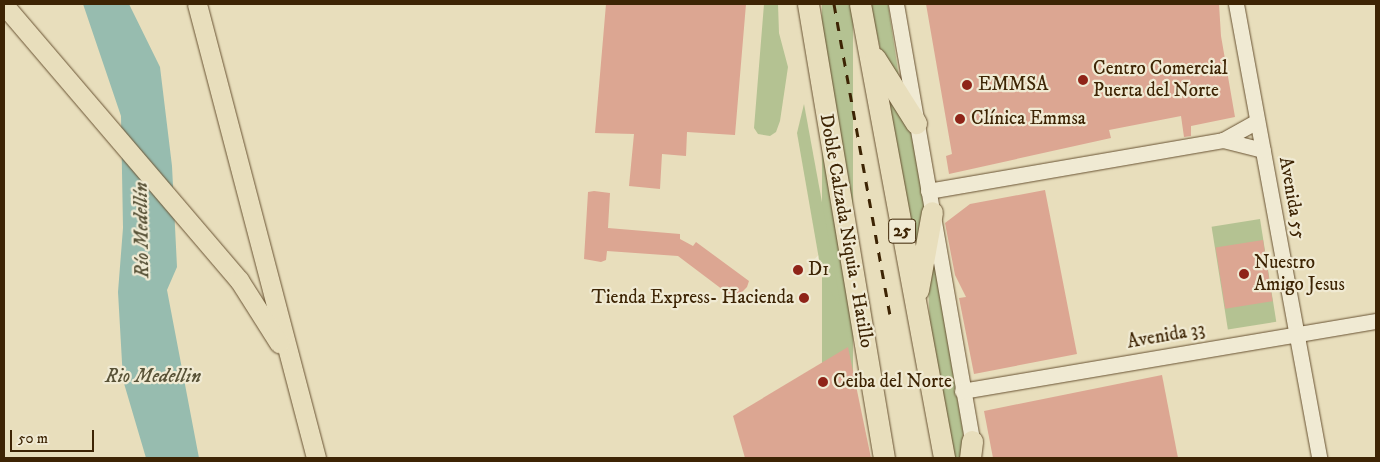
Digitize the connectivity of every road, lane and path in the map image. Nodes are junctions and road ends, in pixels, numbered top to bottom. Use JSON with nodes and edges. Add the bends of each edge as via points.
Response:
{"nodes":[{"id":1,"x":197,"y":4,"type":"edge"},
{"id":2,"x":808,"y":4,"type":"edge"},
{"id":3,"x":860,"y":4,"type":"edge"},
{"id":4,"x":896,"y":4,"type":"edge"},
{"id":5,"x":1236,"y":4,"type":"edge"},
{"id":6,"x":4,"y":5,"type":"edge"},
{"id":7,"x":868,"y":46,"type":"junction"},
{"id":8,"x":1257,"y":121,"type":"junction"},
{"id":9,"x":916,"y":123,"type":"junction"},
{"id":10,"x":1223,"y":140,"type":"junction"},
{"id":11,"x":1263,"y":150,"type":"junction"},
{"id":12,"x":928,"y":191,"type":"junction"},
{"id":13,"x":932,"y":212,"type":"junction"},
{"id":14,"x":916,"y":303,"type":"junction"},
{"id":15,"x":1376,"y":321,"type":"edge"},
{"id":16,"x":1296,"y":334,"type":"junction"},
{"id":17,"x":293,"y":367,"type":"junction"},
{"id":18,"x":962,"y":391,"type":"junction"},
{"id":19,"x":971,"y":450,"type":"edge"},
{"id":20,"x":316,"y":458,"type":"edge"},
{"id":21,"x":884,"y":458,"type":"edge"},
{"id":22,"x":944,"y":458,"type":"edge"},
{"id":23,"x":1319,"y":458,"type":"edge"}],
"edges":[{"from":1,"to":17,"type":"main road"},
{"from":2,"to":21,"type":"highway","name":"Doble Calzada Niquia - Hatillo"},
{"from":3,"to":7,"type":"highway","number":"25"},
{"from":4,"to":9,"type":"street"},
{"from":5,"to":8,"type":"street","name":"Avenida 55"},
{"from":6,"to":17,"type":"main road","via":[[239,280],[266,318]]},
{"from":7,"to":9,"type":"highway"},
{"from":7,"to":14,"type":"highway","number":"25"},
{"from":8,"to":10,"type":"street"},
{"from":8,"to":11,"type":"street","name":"Avenida 55"},
{"from":9,"to":12,"type":"street"},
{"from":10,"to":11,"type":"street"},
{"from":10,"to":12,"type":"street"},
{"from":11,"to":16,"type":"street","name":"Avenida 55"},
{"from":12,"to":13,"type":"street"},
{"from":13,"to":14,"type":"highway"},
{"from":13,"to":18,"type":"street"},
{"from":14,"to":22,"type":"highway","number":"25"},
{"from":15,"to":16,"type":"street","name":"Avenida 33"},
{"from":16,"to":18,"type":"street","name":"Avenida 33"},
{"from":16,"to":23,"type":"street","name":"Avenida 55"},
{"from":17,"to":20,"type":"main road"},
{"from":18,"to":19,"type":"street"}]}
